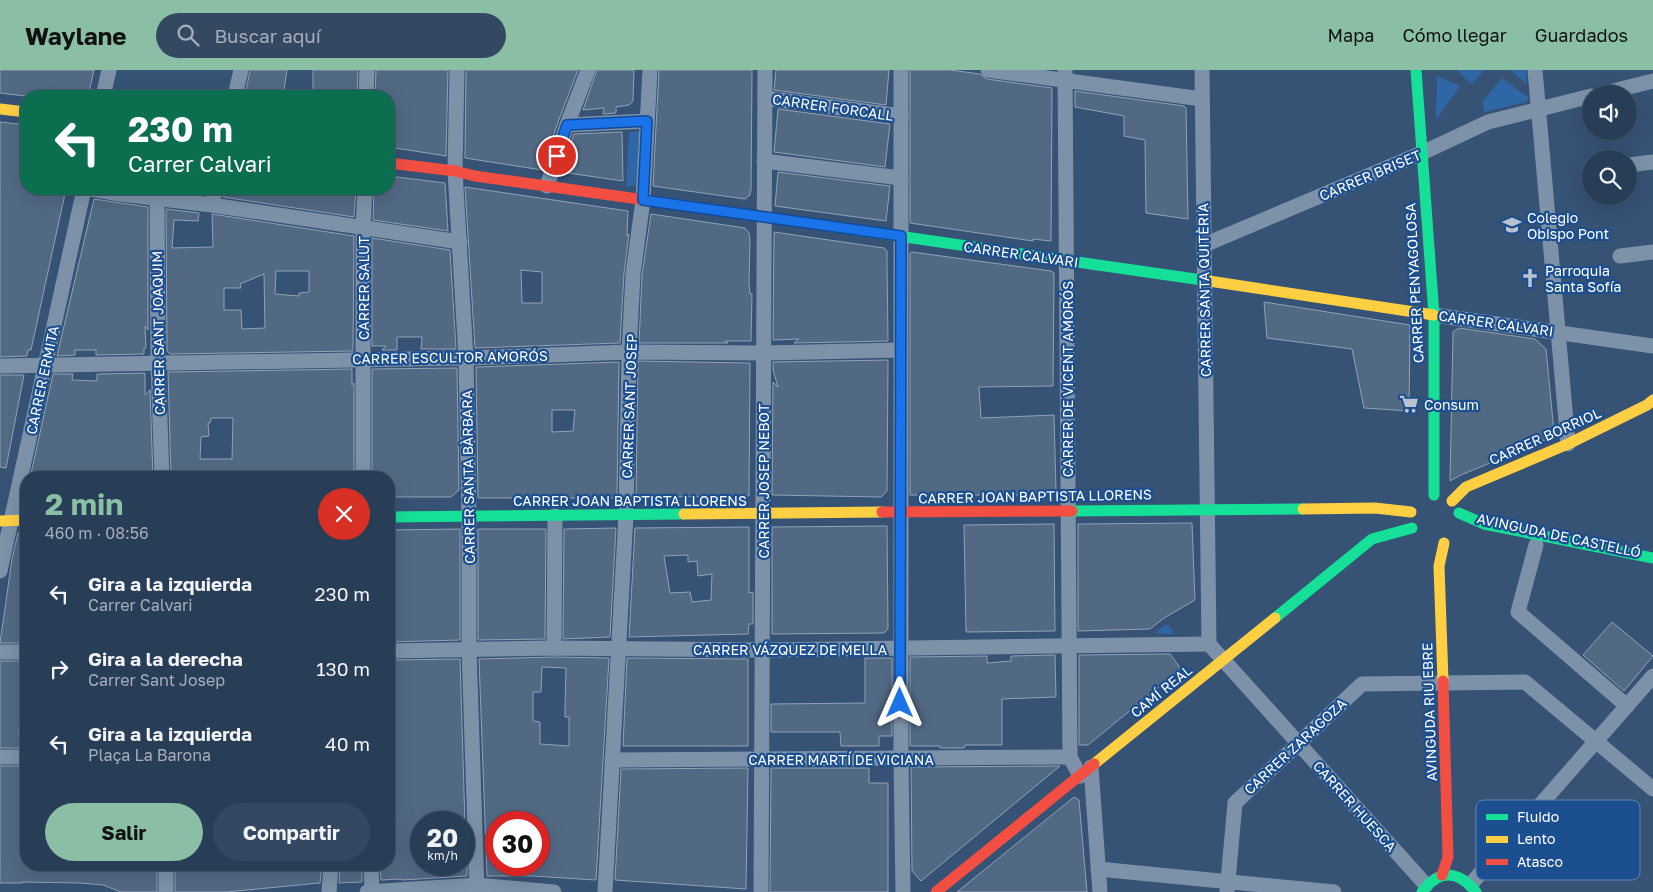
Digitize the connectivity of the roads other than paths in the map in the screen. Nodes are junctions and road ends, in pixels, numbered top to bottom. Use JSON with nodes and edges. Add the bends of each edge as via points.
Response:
{"nodes":[{"id":1,"x":109,"y":70,"type":"edge"},
{"id":2,"x":241,"y":70,"type":"edge"},
{"id":3,"x":367,"y":70,"type":"edge"},
{"id":4,"x":457,"y":70,"type":"edge"},
{"id":5,"x":588,"y":70,"type":"edge"},
{"id":6,"x":650,"y":70,"type":"edge"},
{"id":7,"x":765,"y":70,"type":"edge"},
{"id":8,"x":901,"y":70,"type":"edge"},
{"id":9,"x":988,"y":70,"type":"edge"},
{"id":10,"x":1202,"y":70,"type":"edge"},
{"id":11,"x":1416,"y":70,"type":"edge"},
{"id":12,"x":1535,"y":70,"type":"edge"},
{"id":13,"x":1065,"y":75,"type":"edge"},
{"id":14,"x":1653,"y":81,"type":"edge"},
{"id":15,"x":1637,"y":85,"type":"edge"},
{"id":16,"x":104,"y":90,"type":"edge"},
{"id":17,"x":236,"y":90,"type":"edge"},
{"id":18,"x":366,"y":90,"type":"edge"},
{"id":19,"x":765,"y":98,"type":"junction"},
{"id":20,"x":1582,"y":98,"type":"edge"},
{"id":21,"x":1202,"y":99,"type":"junction"},
{"id":22,"x":1538,"y":108,"type":"junction"},
{"id":23,"x":0,"y":109,"type":"edge"},
{"id":24,"x":20,"y":111,"type":"edge"},
{"id":25,"x":901,"y":116,"type":"junction"},
{"id":26,"x":647,"y":121,"type":"junction"},
{"id":27,"x":567,"y":125,"type":"junction"},
{"id":28,"x":1422,"y":153,"type":"junction"},
{"id":29,"x":764,"y":161,"type":"junction"},
{"id":30,"x":1653,"y":162,"type":"edge"},
{"id":31,"x":395,"y":164,"type":"edge"},
{"id":32,"x":1637,"y":164,"type":"edge"},
{"id":33,"x":456,"y":171,"type":"junction"},
{"id":34,"x":901,"y":178,"type":"junction"},
{"id":35,"x":547,"y":186,"type":"junction"},
{"id":36,"x":83,"y":195,"type":"edge"},
{"id":37,"x":157,"y":195,"type":"edge"},
{"id":38,"x":167,"y":195,"type":"edge"},
{"id":39,"x":214,"y":195,"type":"edge"},
{"id":40,"x":364,"y":195,"type":"edge"},
{"id":41,"x":643,"y":200,"type":"junction"},
{"id":42,"x":212,"y":204,"type":"junction"},
{"id":43,"x":765,"y":217,"type":"junction"},
{"id":44,"x":363,"y":228,"type":"junction"},
{"id":45,"x":901,"y":236,"type":"junction"},
{"id":46,"x":460,"y":242,"type":"junction"},
{"id":47,"x":1204,"y":245,"type":"junction"},
{"id":48,"x":1653,"y":252,"type":"edge"},
{"id":49,"x":1620,"y":256,"type":"dead end"},
{"id":50,"x":1067,"y":260,"type":"junction"},
{"id":51,"x":1204,"y":280,"type":"junction"},
{"id":52,"x":1434,"y":315,"type":"junction"},
{"id":53,"x":1558,"y":332,"type":"junction"},
{"id":54,"x":1653,"y":346,"type":"edge"},
{"id":55,"x":901,"y":350,"type":"junction"},
{"id":56,"x":630,"y":352,"type":"junction"},
{"id":57,"x":764,"y":353,"type":"junction"},
{"id":58,"x":466,"y":358,"type":"junction"},
{"id":59,"x":364,"y":360,"type":"junction"},
{"id":60,"x":158,"y":363,"type":"junction"},
{"id":61,"x":44,"y":365,"type":"junction"},
{"id":62,"x":0,"y":366,"type":"edge"},
{"id":63,"x":1653,"y":400,"type":"edge"},
{"id":64,"x":1568,"y":444,"type":"junction"},
{"id":65,"x":23,"y":471,"type":"edge"},
{"id":66,"x":162,"y":471,"type":"edge"},
{"id":67,"x":362,"y":471,"type":"edge"},
{"id":68,"x":20,"y":485,"type":"edge"},
{"id":69,"x":1434,"y":495,"type":"junction"},
{"id":70,"x":1452,"y":501,"type":"junction"},
{"id":71,"x":1207,"y":510,"type":"junction"},
{"id":72,"x":1068,"y":511,"type":"junction"},
{"id":73,"x":1411,"y":512,"type":"junction"},
{"id":74,"x":900,"y":513,"type":"junction"},
{"id":75,"x":763,"y":514,"type":"junction"},
{"id":76,"x":626,"y":515,"type":"junction"},
{"id":77,"x":469,"y":516,"type":"junction"},
{"id":78,"x":556,"y":516,"type":"junction"},
{"id":79,"x":395,"y":517,"type":"edge"},
{"id":80,"x":13,"y":520,"type":"edge"},
{"id":81,"x":1474,"y":532,"type":"dead end"},
{"id":82,"x":1454,"y":535,"type":"dead end"},
{"id":83,"x":1444,"y":543,"type":"junction"},
{"id":84,"x":1536,"y":545,"type":"junction"},
{"id":85,"x":1564,"y":552,"type":"dead end"},
{"id":86,"x":1653,"y":558,"type":"edge"},
{"id":87,"x":1440,"y":566,"type":"junction"},
{"id":88,"x":0,"y":571,"type":"edge"},
{"id":89,"x":1209,"y":629,"type":"junction"},
{"id":90,"x":1209,"y":644,"type":"junction"},
{"id":91,"x":1190,"y":645,"type":"junction"},
{"id":92,"x":1069,"y":646,"type":"junction"},
{"id":93,"x":554,"y":648,"type":"junction"},
{"id":94,"x":618,"y":648,"type":"junction"},
{"id":95,"x":900,"y":648,"type":"junction"},
{"id":96,"x":468,"y":649,"type":"junction"},
{"id":97,"x":762,"y":650,"type":"junction"},
{"id":98,"x":395,"y":651,"type":"edge"},
{"id":99,"x":0,"y":652,"type":"edge"},
{"id":100,"x":20,"y":652,"type":"edge"},
{"id":101,"x":1223,"y":660,"type":"junction"},
{"id":102,"x":1653,"y":676,"type":"edge"},
{"id":103,"x":1443,"y":682,"type":"junction"},
{"id":104,"x":1627,"y":706,"type":"junction"},
{"id":105,"x":1596,"y":741,"type":"junction"},
{"id":106,"x":1298,"y":744,"type":"junction"},
{"id":107,"x":0,"y":757,"type":"edge"},
{"id":108,"x":20,"y":757,"type":"edge"},
{"id":109,"x":1070,"y":757,"type":"junction"},
{"id":110,"x":900,"y":758,"type":"junction"},
{"id":111,"x":762,"y":759,"type":"junction"},
{"id":112,"x":612,"y":760,"type":"junction"},
{"id":113,"x":1085,"y":771,"type":"junction"},
{"id":114,"x":1653,"y":789,"type":"edge"},
{"id":115,"x":1547,"y":800,"type":"edge"},
{"id":116,"x":1448,"y":857,"type":"junction"},
{"id":117,"x":1098,"y":869,"type":"junction"},
{"id":118,"x":166,"y":871,"type":"edge"},
{"id":119,"x":331,"y":871,"type":"edge"},
{"id":120,"x":371,"y":871,"type":"edge"},
{"id":121,"x":1442,"y":875,"type":"junction"},
{"id":122,"x":1457,"y":876,"type":"junction"},
{"id":123,"x":1227,"y":887,"type":"edge"},
{"id":124,"x":477,"y":888,"type":"edge"},
{"id":125,"x":1424,"y":888,"type":"edge"},
{"id":126,"x":1473,"y":888,"type":"edge"},
{"id":127,"x":166,"y":892,"type":"edge"},
{"id":128,"x":329,"y":892,"type":"edge"},
{"id":129,"x":366,"y":892,"type":"edge"},
{"id":130,"x":372,"y":892,"type":"edge"},
{"id":131,"x":554,"y":892,"type":"edge"},
{"id":132,"x":605,"y":892,"type":"edge"},
{"id":133,"x":761,"y":892,"type":"edge"},
{"id":134,"x":902,"y":892,"type":"edge"},
{"id":135,"x":936,"y":892,"type":"edge"},
{"id":136,"x":1100,"y":892,"type":"edge"},
{"id":137,"x":1334,"y":892,"type":"edge"}],
"edges":[{"from":1,"to":16,"type":"street"},
{"from":2,"to":17,"type":"street"},
{"from":3,"to":18,"type":"street"},
{"from":4,"to":33,"type":"street","name":"CARRER SANTA BÀRBARA"},
{"from":5,"to":27,"type":"street"},
{"from":6,"to":26,"type":"street","name":"CARRER SANT JOSEP"},
{"from":7,"to":19,"type":"street","name":"CARRER JOSEP NEBOT"},
{"from":8,"to":25,"type":"street"},
{"from":9,"to":13,"type":"street"},
{"from":10,"to":21,"type":"street","name":"CARRER SANTA QUITÈRIA"},
{"from":11,"to":28,"type":"street","name":"CARRER PENYAGOLOSA"},
{"from":12,"to":22,"type":"street"},
{"from":13,"to":21,"type":"street"},
{"from":13,"to":50,"type":"street","name":"CARRER DE VICENT AMORÓS"},
{"from":14,"to":15,"type":"street"},
{"from":19,"to":25,"type":"street","name":"CARRER FORCALL"},
{"from":19,"to":29,"type":"street","name":"CARRER JOSEP NEBOT"},
{"from":20,"to":22,"type":"street","name":"CARRER BRISET"},
{"from":21,"to":47,"type":"street","name":"CARRER SANTA QUITÈRIA"},
{"from":22,"to":28,"type":"street","name":"CARRER BRISET","via":[[1488,122]]},
{"from":22,"to":53,"type":"street"},
{"from":23,"to":24,"type":"street"},
{"from":25,"to":34,"type":"street"},
{"from":26,"to":27,"type":"street"},
{"from":26,"to":41,"type":"street","name":"CARRER SANT JOSEP"},
{"from":27,"to":35,"type":"street"},
{"from":28,"to":47,"type":"street","name":"CARRER BRISET"},
{"from":28,"to":52,"type":"street","name":"CARRER PENYAGOLOSA"},
{"from":29,"to":34,"type":"street"},
{"from":29,"to":43,"type":"street","name":"CARRER JOSEP NEBOT"},
{"from":30,"to":32,"type":"street"},
{"from":31,"to":33,"type":"street","name":"CARRER CALVARI"},
{"from":33,"to":35,"type":"street","name":"CARRER CALVARI"},
{"from":33,"to":46,"type":"street","name":"CARRER SANTA BÀRBARA"},
{"from":34,"to":45,"type":"street"},
{"from":35,"to":41,"type":"street","name":"CARRER CALVARI"},
{"from":36,"to":61,"type":"street","name":"CARRER ERMITA"},
{"from":37,"to":60,"type":"street","name":"CARRER SANT JOAQUIM"},
{"from":38,"to":42,"type":"street"},
{"from":39,"to":42,"type":"street"},
{"from":40,"to":44,"type":"street","name":"CARRER SALUT"},
{"from":41,"to":43,"type":"street","name":"CARRER CALVARI"},
{"from":41,"to":56,"type":"street","name":"CARRER SANT JOSEP","via":[[633,274]]},
{"from":42,"to":44,"type":"street"},
{"from":43,"to":45,"type":"street","name":"CARRER CALVARI"},
{"from":43,"to":57,"type":"street","name":"CARRER JOSEP NEBOT"},
{"from":44,"to":46,"type":"street"},
{"from":44,"to":59,"type":"street","name":"CARRER SALUT"},
{"from":45,"to":50,"type":"street","name":"CARRER CALVARI"},
{"from":45,"to":55,"type":"street"},
{"from":46,"to":58,"type":"street","name":"CARRER SANTA BÀRBARA"},
{"from":47,"to":51,"type":"street","name":"CARRER SANTA QUITÈRIA"},
{"from":48,"to":49,"type":"street"},
{"from":50,"to":51,"type":"street","name":"CARRER CALVARI"},
{"from":50,"to":72,"type":"street","name":"CARRER DE VICENT AMORÓS"},
{"from":51,"to":52,"type":"street","name":"CARRER CALVARI"},
{"from":51,"to":71,"type":"street","name":"CARRER SANTA QUITÈRIA"},
{"from":52,"to":53,"type":"street","name":"CARRER CALVARI"},
{"from":52,"to":69,"type":"street","name":"CARRER PENYAGOLOSA"},
{"from":53,"to":54,"type":"street","name":"CARRER CALVARI"},
{"from":53,"to":64,"type":"street"},
{"from":55,"to":57,"type":"street","name":"CARRER ESCULTOR AMORÓS"},
{"from":55,"to":74,"type":"street"},
{"from":56,"to":57,"type":"street","name":"CARRER ESCULTOR AMORÓS"},
{"from":56,"to":58,"type":"street","name":"CARRER ESCULTOR AMORÓS"},
{"from":56,"to":76,"type":"street","name":"CARRER SANT JOSEP"},
{"from":57,"to":75,"type":"street","name":"CARRER JOSEP NEBOT"},
{"from":58,"to":59,"type":"street","name":"CARRER ESCULTOR AMORÓS"},
{"from":58,"to":77,"type":"street","name":"CARRER SANTA BÀRBARA"},
{"from":59,"to":60,"type":"street","name":"CARRER ESCULTOR AMORÓS"},
{"from":59,"to":67,"type":"street","name":"CARRER SALUT"},
{"from":60,"to":61,"type":"street","name":"CARRER ESCULTOR AMORÓS"},
{"from":60,"to":66,"type":"street","name":"CARRER SANT JOAQUIM"},
{"from":61,"to":62,"type":"street","name":"CARRER ESCULTOR AMORÓS"},
{"from":61,"to":65,"type":"street","name":"CARRER ERMITA"},
{"from":63,"to":64,"type":"street","name":"CARRER BORRIOL"},
{"from":64,"to":70,"type":"street","name":"CARRER BORRIOL","via":[[1466,488]]},
{"from":68,"to":80,"type":"street","name":"CARRER ERMITA"},
{"from":69,"to":70,"type":"street"},
{"from":69,"to":73,"type":"street","via":[[1420,500]]},
{"from":70,"to":86,"type":"street","name":"AVINGUDA DE CASTELLÓ","via":[[1460,517],[1484,524]]},
{"from":71,"to":72,"type":"street","name":"CARRER JOAN BAPTISTA LLORENS"},
{"from":71,"to":73,"type":"street","name":"CARRER JOAN BAPTISTA LLORENS","via":[[1375,508]]},
{"from":71,"to":89,"type":"street","name":"CARRER SANTA QUITÈRIA"},
{"from":72,"to":74,"type":"street","name":"CARRER JOAN BAPTISTA LLORENS"},
{"from":72,"to":92,"type":"street","name":"CARRER DE VICENT AMORÓS"},
{"from":73,"to":101,"type":"street","name":"CAMÍ REAL","via":[[1414,532],[1372,539]]},
{"from":74,"to":75,"type":"street","name":"CARRER JOAN BAPTISTA LLORENS"},
{"from":74,"to":95,"type":"street"},
{"from":75,"to":76,"type":"street","name":"CARRER JOAN BAPTISTA LLORENS"},
{"from":75,"to":97,"type":"street","name":"CARRER JOSEP NEBOT"},
{"from":76,"to":78,"type":"street","name":"CARRER JOAN BAPTISTA LLORENS"},
{"from":76,"to":94,"type":"street","name":"CARRER SANT JOSEP"},
{"from":77,"to":78,"type":"street","name":"CARRER JOAN BAPTISTA LLORENS"},
{"from":77,"to":79,"type":"street","name":"CARRER JOAN BAPTISTA LLORENS"},
{"from":77,"to":96,"type":"street","name":"CARRER SANTA BÀRBARA"},
{"from":78,"to":93,"type":"street"},
{"from":80,"to":88,"type":"street","name":"CARRER ERMITA"},
{"from":81,"to":84,"type":"street","name":"AVINGUDA DE CASTELLÓ"},
{"from":82,"to":83,"type":"street"},
{"from":83,"to":87,"type":"street","name":"AVINGUDA RIU EBRE"},
{"from":83,"to":87,"type":"street","name":"AVINGUDA RIU EBRE","via":[[1431,547]]},
{"from":84,"to":85,"type":"street","name":"AVINGUDA DE CASTELLÓ"},
{"from":84,"to":104,"type":"street","via":[[1518,612]]},
{"from":87,"to":103,"type":"street","name":"AVINGUDA RIU EBRE"},
{"from":89,"to":90,"type":"street","name":"CARRER SANTA QUITÈRIA"},
{"from":89,"to":91,"type":"street"},
{"from":90,"to":91,"type":"street","name":"CARRER VÁZQUEZ DE MELLA"},
{"from":90,"to":101,"type":"street","name":"CARRER HUESCA"},
{"from":91,"to":92,"type":"street","name":"CARRER VÁZQUEZ DE MELLA"},
{"from":92,"to":95,"type":"street","name":"CARRER VÁZQUEZ DE MELLA"},
{"from":92,"to":109,"type":"street","name":"CARRER DE VICENT AMORÓS"},
{"from":93,"to":94,"type":"street","name":"CARRER VÁZQUEZ DE MELLA"},
{"from":93,"to":96,"type":"street","name":"CARRER VÁZQUEZ DE MELLA"},
{"from":94,"to":97,"type":"street","name":"CARRER VÁZQUEZ DE MELLA"},
{"from":94,"to":112,"type":"street","name":"CARRER SANT JOSEP"},
{"from":95,"to":97,"type":"street","name":"CARRER VÁZQUEZ DE MELLA"},
{"from":95,"to":110,"type":"street"},
{"from":96,"to":98,"type":"street","name":"CARRER VÁZQUEZ DE MELLA"},
{"from":96,"to":124,"type":"street","name":"CARRER SANTA BÀRBARA"},
{"from":97,"to":111,"type":"street","name":"CARRER JOSEP NEBOT"},
{"from":99,"to":100,"type":"street"},
{"from":101,"to":106,"type":"street","name":"CARRER HUESCA"},
{"from":101,"to":113,"type":"street","name":"CAMÍ REAL"},
{"from":102,"to":104,"type":"street"},
{"from":103,"to":105,"type":"street","name":"CARRER ZARAGOZA","via":[[1525,682]]},
{"from":103,"to":106,"type":"street","name":"CARRER ZARAGOZA","via":[[1362,684]]},
{"from":103,"to":116,"type":"street","name":"AVINGUDA RIU EBRE"},
{"from":104,"to":105,"type":"street"},
{"from":105,"to":114,"type":"street","name":"CARRER ZARAGOZA"},
{"from":105,"to":115,"type":"street"},
{"from":106,"to":123,"type":"street","name":"CARRER ZARAGOZA","via":[[1235,803]]},
{"from":106,"to":125,"type":"street","name":"CARRER HUESCA"},
{"from":107,"to":108,"type":"street"},
{"from":109,"to":110,"type":"street","name":"CARRER MARTÍ DE VICIANA"},
{"from":109,"to":113,"type":"street","name":"CARRER DE VICENT AMORÓS"},
{"from":110,"to":111,"type":"street","name":"CARRER MARTÍ DE VICIANA"},
{"from":110,"to":134,"type":"street"},
{"from":111,"to":112,"type":"street","name":"CARRER MARTÍ DE VICIANA"},
{"from":111,"to":133,"type":"street","name":"CARRER JOSEP NEBOT"},
{"from":112,"to":132,"type":"street","name":"CARRER SANT JOSEP"},
{"from":113,"to":117,"type":"street"},
{"from":113,"to":135,"type":"street","name":"CAMÍ REAL"},
{"from":116,"to":121,"type":"street","name":"AVINGUDA RIU EBRE"},
{"from":116,"to":122,"type":"street","name":"AVINGUDA RIU EBRE"},
{"from":117,"to":123,"type":"street"},
{"from":117,"to":136,"type":"street"},
{"from":118,"to":127,"type":"street"},
{"from":119,"to":128,"type":"street"},
{"from":120,"to":130,"type":"street"},
{"from":121,"to":122,"type":"street"},
{"from":121,"to":125,"type":"street"},
{"from":122,"to":126,"type":"street"},
{"from":123,"to":137,"type":"street"},
{"from":124,"to":130,"type":"street"},
{"from":124,"to":131,"type":"street"},
{"from":129,"to":130,"type":"street"}]}
